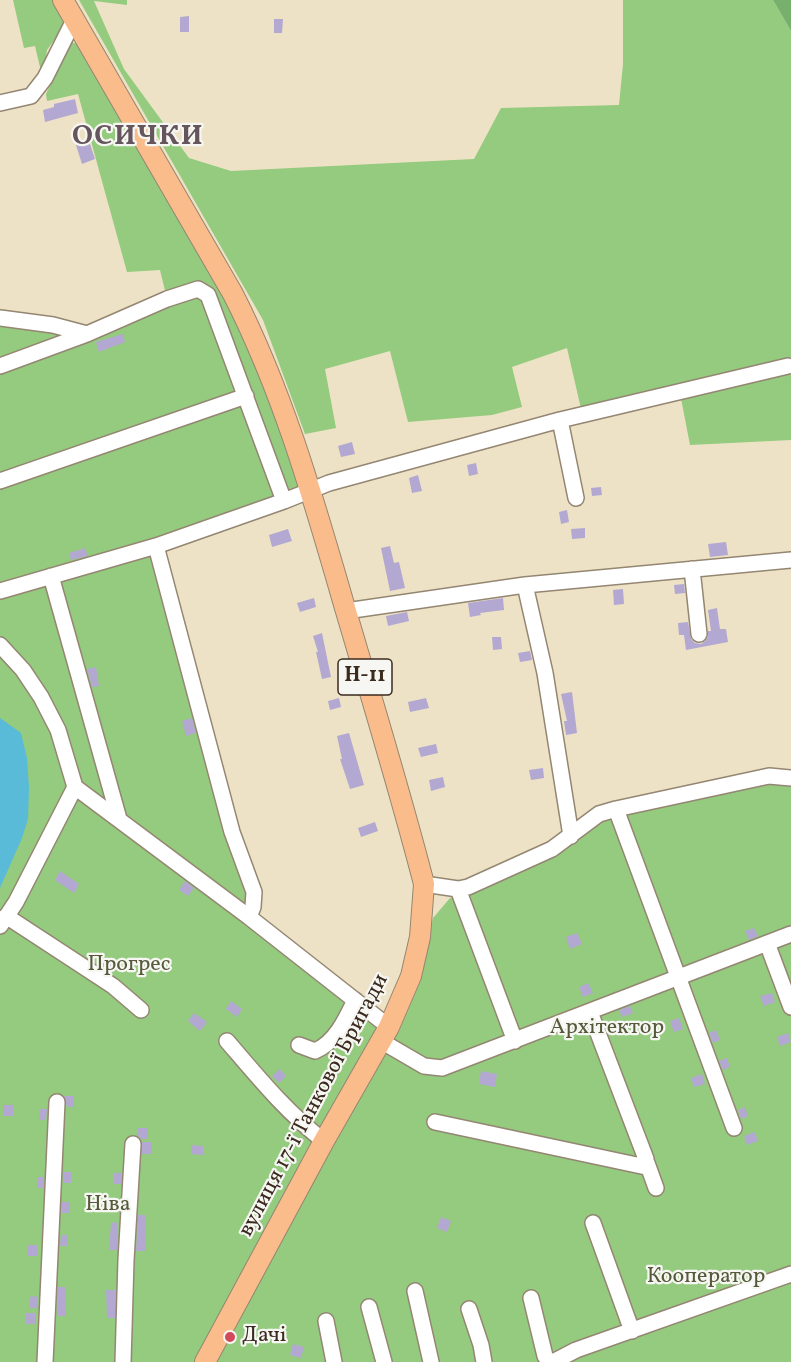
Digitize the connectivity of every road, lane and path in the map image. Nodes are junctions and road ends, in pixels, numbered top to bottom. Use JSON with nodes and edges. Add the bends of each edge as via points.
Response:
{"nodes":[{"id":1,"x":63,"y":0,"type":"edge"},
{"id":2,"x":74,"y":20,"type":"junction"},
{"id":3,"x":0,"y":103,"type":"edge"},
{"id":4,"x":0,"y":318,"type":"edge"},
{"id":5,"x":87,"y":334,"type":"junction"},
{"id":6,"x":0,"y":366,"type":"edge"},
{"id":7,"x":788,"y":366,"type":"dead end"},
{"id":8,"x":246,"y":396,"type":"junction"},
{"id":9,"x":560,"y":420,"type":"junction"},
{"id":10,"x":0,"y":481,"type":"edge"},
{"id":11,"x":311,"y":491,"type":"junction"},
{"id":12,"x":576,"y":498,"type":"dead end"},
{"id":13,"x":284,"y":501,"type":"junction"},
{"id":14,"x":156,"y":546,"type":"junction"},
{"id":15,"x":791,"y":560,"type":"edge"},
{"id":16,"x":692,"y":569,"type":"junction"},
{"id":17,"x":51,"y":576,"type":"junction"},
{"id":18,"x":525,"y":585,"type":"junction"},
{"id":19,"x":0,"y":591,"type":"edge"},
{"id":20,"x":346,"y":611,"type":"junction"},
{"id":21,"x":699,"y":634,"type":"dead end"},
{"id":22,"x":0,"y":645,"type":"edge"},
{"id":23,"x":791,"y":778,"type":"edge"},
{"id":24,"x":75,"y":787,"type":"junction"},
{"id":25,"x":616,"y":809,"type":"junction"},
{"id":26,"x":119,"y":819,"type":"junction"},
{"id":27,"x":572,"y":836,"type":"junction"},
{"id":28,"x":424,"y":884,"type":"junction"},
{"id":29,"x":458,"y":889,"type":"junction"},
{"id":30,"x":249,"y":917,"type":"junction"},
{"id":31,"x":3,"y":921,"type":"edge"},
{"id":32,"x":791,"y":934,"type":"edge"},
{"id":33,"x":767,"y":943,"type":"junction"},
{"id":34,"x":677,"y":978,"type":"junction"},
{"id":35,"x":355,"y":1000,"type":"junction"},
{"id":36,"x":791,"y":1007,"type":"edge"},
{"id":37,"x":141,"y":1011,"type":"dead end"},
{"id":38,"x":590,"y":1011,"type":"junction"},
{"id":39,"x":385,"y":1034,"type":"junction"},
{"id":40,"x":227,"y":1041,"type":"dead end"},
{"id":41,"x":515,"y":1041,"type":"junction"},
{"id":42,"x":299,"y":1045,"type":"dead end"},
{"id":43,"x":57,"y":1102,"type":"dead end"},
{"id":44,"x":435,"y":1122,"type":"dead end"},
{"id":45,"x":734,"y":1128,"type":"dead end"},
{"id":46,"x":324,"y":1141,"type":"junction"},
{"id":47,"x":133,"y":1144,"type":"dead end"},
{"id":48,"x":647,"y":1163,"type":"junction"},
{"id":49,"x":656,"y":1188,"type":"dead end"},
{"id":50,"x":593,"y":1222,"type":"dead end"},
{"id":51,"x":791,"y":1274,"type":"edge"},
{"id":52,"x":415,"y":1290,"type":"dead end"},
{"id":53,"x":531,"y":1298,"type":"dead end"},
{"id":54,"x":369,"y":1307,"type":"dead end"},
{"id":55,"x":469,"y":1310,"type":"dead end"},
{"id":56,"x":326,"y":1321,"type":"dead end"},
{"id":57,"x":632,"y":1330,"type":"junction"},
{"id":58,"x":45,"y":1362,"type":"edge"},
{"id":59,"x":123,"y":1362,"type":"edge"},
{"id":60,"x":206,"y":1362,"type":"edge"},
{"id":61,"x":334,"y":1362,"type":"edge"},
{"id":62,"x":384,"y":1362,"type":"edge"},
{"id":63,"x":431,"y":1362,"type":"edge"},
{"id":64,"x":484,"y":1362,"type":"edge"},
{"id":65,"x":549,"y":1362,"type":"edge"},
{"id":66,"x":553,"y":1362,"type":"edge"}],
"edges":[{"from":1,"to":2,"type":"main road","name":"вулиця 17-ї Танкової Бригади","number":"Н-11"},
{"from":2,"to":3,"type":"street","via":[[45,78],[31,96]]},
{"from":2,"to":11,"type":"main road","name":"вулиця 17-ї Танкової Бригади","number":"Н-11","via":[[233,294],[293,436]]},
{"from":4,"to":5,"type":"street"},
{"from":5,"to":6,"type":"street"},
{"from":5,"to":8,"type":"street","via":[[167,299],[203,290]]},
{"from":7,"to":9,"type":"street"},
{"from":8,"to":10,"type":"street"},
{"from":8,"to":13,"type":"street"},
{"from":9,"to":11,"type":"street"},
{"from":9,"to":12,"type":"street"},
{"from":11,"to":13,"type":"street"},
{"from":11,"to":20,"type":"main road","name":"вулиця 17-ї Танкової Бригади","number":"Н-11"},
{"from":13,"to":14,"type":"street"},
{"from":14,"to":17,"type":"street"},
{"from":14,"to":30,"type":"street","via":[[232,832],[254,892]]},
{"from":15,"to":16,"type":"street"},
{"from":16,"to":18,"type":"street"},
{"from":16,"to":21,"type":"street"},
{"from":17,"to":19,"type":"street"},
{"from":17,"to":26,"type":"street"},
{"from":18,"to":20,"type":"street"},
{"from":18,"to":27,"type":"street","via":[[545,673]]},
{"from":20,"to":28,"type":"main road","name":"вулиця 17-ї Танкової Бригади","number":"Н-11"},
{"from":22,"to":24,"type":"street","via":[[41,697],[58,730]]},
{"from":23,"to":25,"type":"street","via":[[769,776]]},
{"from":24,"to":26,"type":"street"},
{"from":24,"to":31,"type":"street"},
{"from":25,"to":27,"type":"street","via":[[599,814]]},
{"from":25,"to":34,"type":"street"},
{"from":26,"to":30,"type":"street"},
{"from":27,"to":29,"type":"street","via":[[552,849]]},
{"from":28,"to":29,"type":"street"},
{"from":28,"to":39,"type":"main road","name":"вулиця 17-ї Танкової Бригади","number":"Н-11","via":[[420,937],[411,976]]},
{"from":29,"to":41,"type":"street"},
{"from":30,"to":35,"type":"street"},
{"from":31,"to":37,"type":"street","via":[[113,986]]},
{"from":32,"to":33,"type":"street"},
{"from":33,"to":34,"type":"street"},
{"from":33,"to":36,"type":"street"},
{"from":34,"to":38,"type":"street"},
{"from":34,"to":45,"type":"street"},
{"from":35,"to":39,"type":"street"},
{"from":35,"to":42,"type":"street","via":[[325,1047],[315,1051]]},
{"from":38,"to":41,"type":"street"},
{"from":38,"to":48,"type":"street"},
{"from":39,"to":41,"type":"street","via":[[424,1066],[433,1068]]},
{"from":39,"to":46,"type":"main road","name":"вулиця 17-ї Танкової Бригади","number":"Н-11"},
{"from":40,"to":46,"type":"street","via":[[262,1082]]},
{"from":43,"to":58,"type":"street"},
{"from":44,"to":48,"type":"street","via":[[644,1168]]},
{"from":46,"to":60,"type":"main road","name":"вулиця 17-ї Танкової Бригади","number":"Н-11"},
{"from":47,"to":59,"type":"street"},
{"from":48,"to":49,"type":"street"},
{"from":50,"to":57,"type":"street"},
{"from":51,"to":57,"type":"street"},
{"from":52,"to":63,"type":"street"},
{"from":53,"to":65,"type":"street"},
{"from":54,"to":62,"type":"street"},
{"from":55,"to":64,"type":"street"},
{"from":56,"to":61,"type":"street"},
{"from":57,"to":66,"type":"street"}]}
